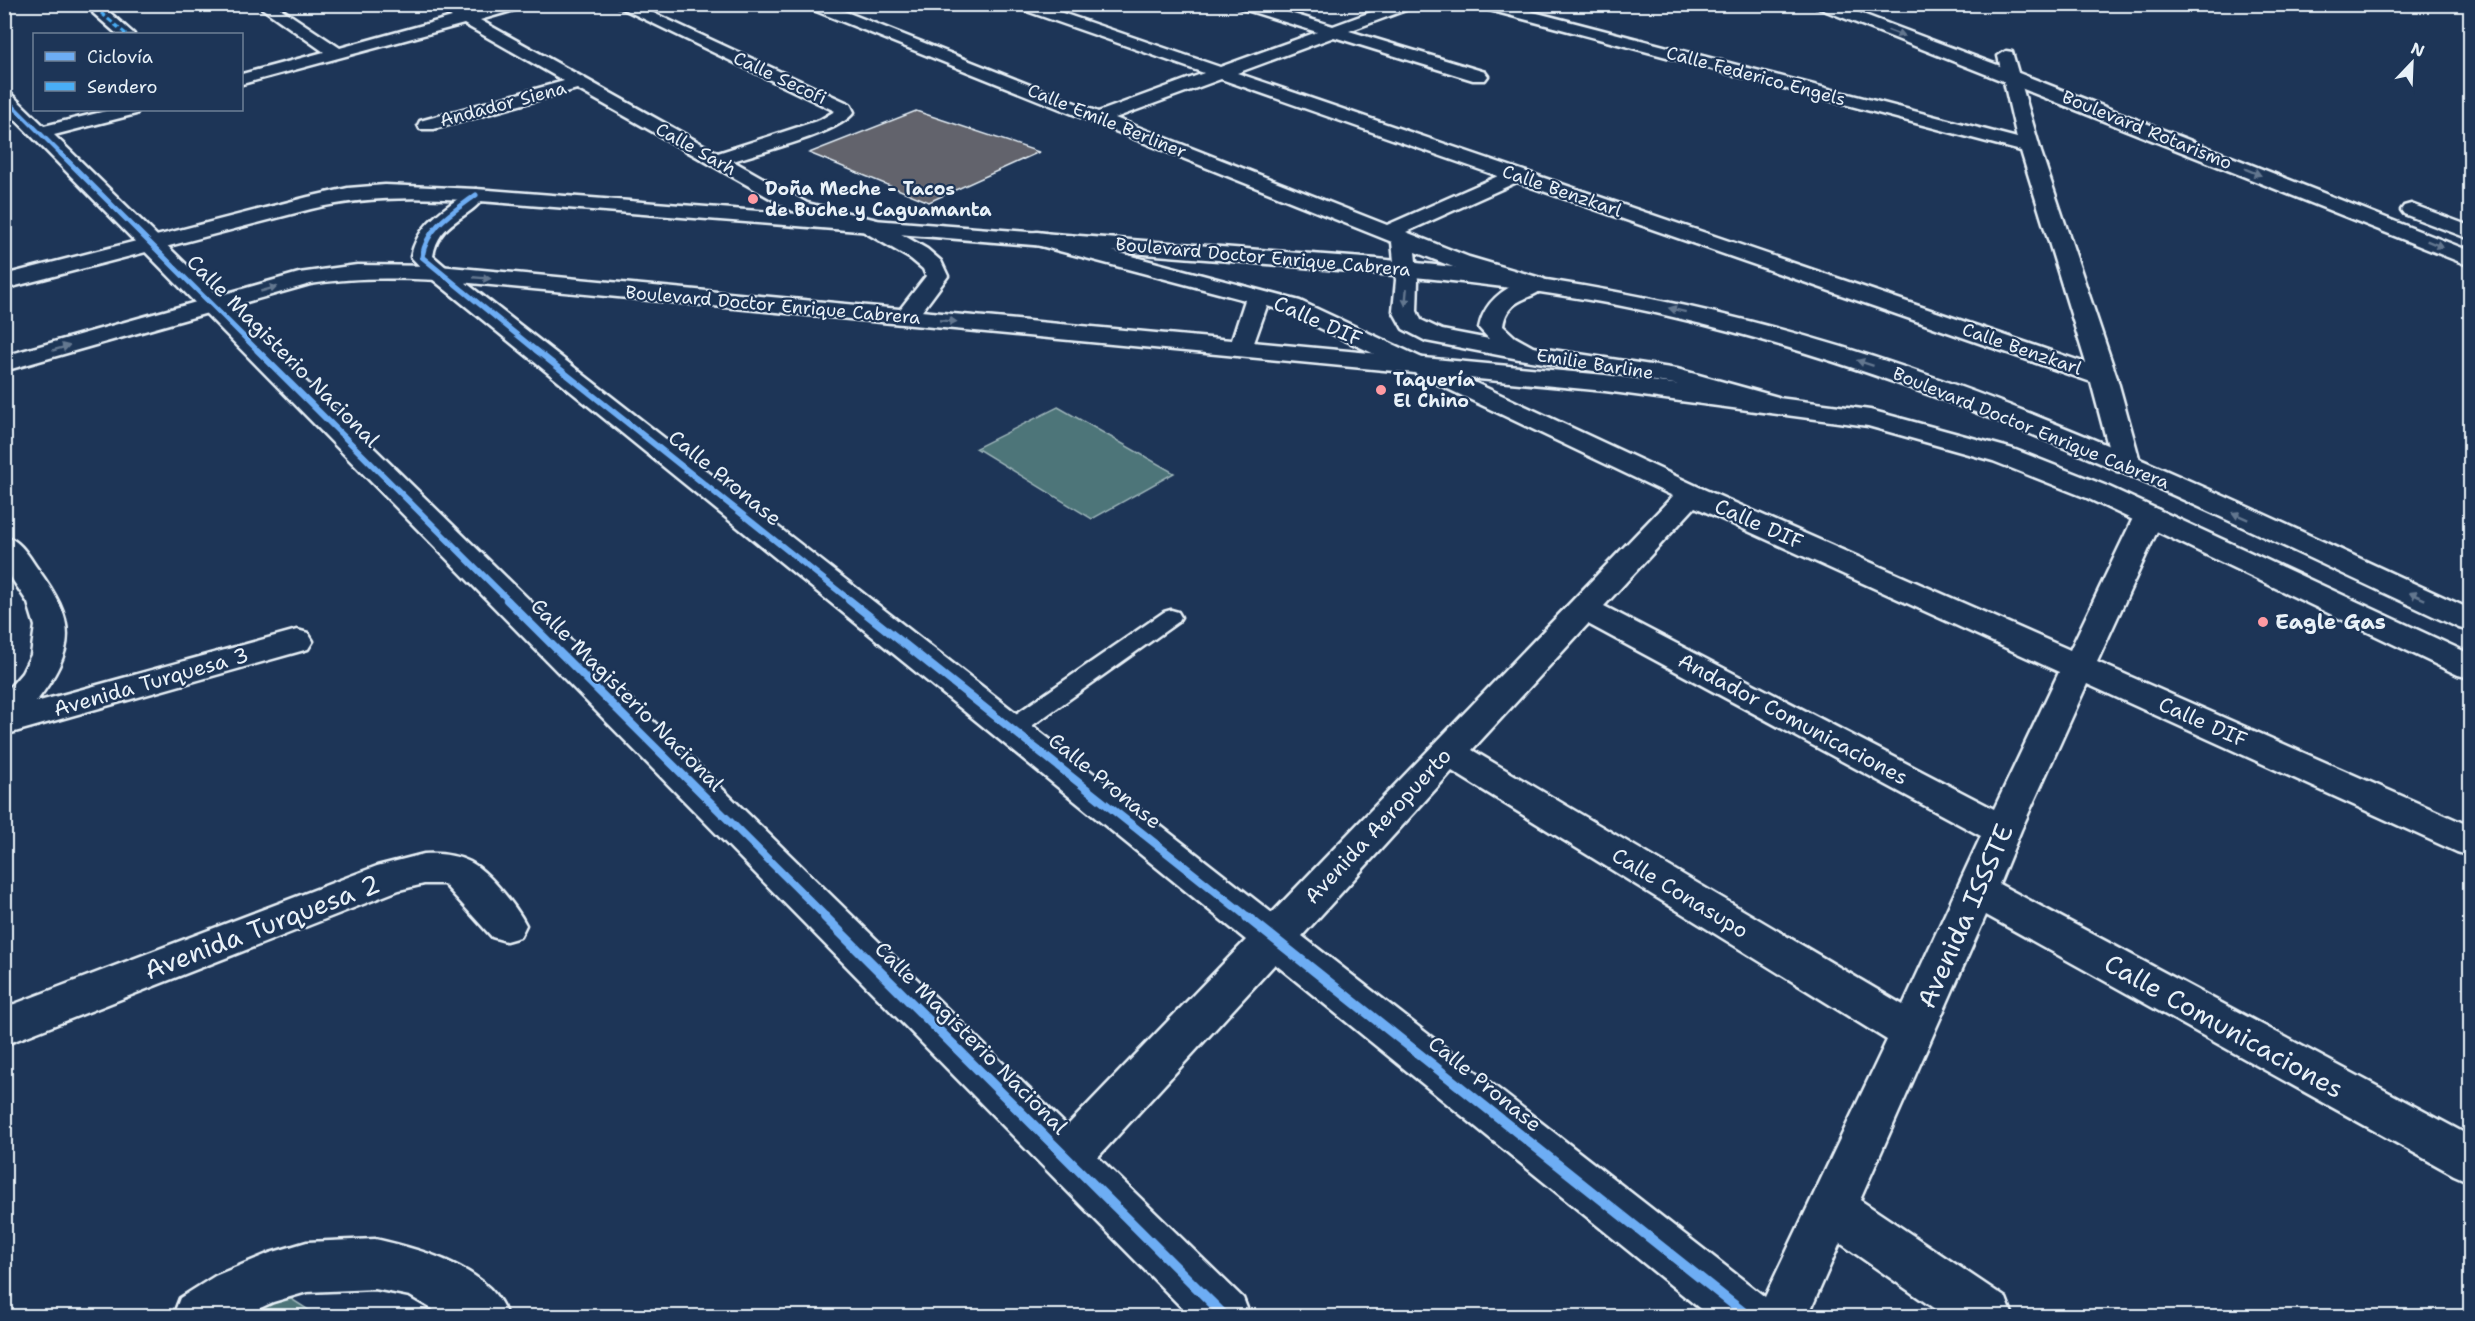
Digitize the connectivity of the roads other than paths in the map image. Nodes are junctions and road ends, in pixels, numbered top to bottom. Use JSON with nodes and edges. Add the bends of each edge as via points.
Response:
{"nodes":[{"id":1,"x":263,"y":4,"type":"edge"},
{"id":2,"x":440,"y":4,"type":"edge"},
{"id":3,"x":520,"y":4,"type":"edge"},
{"id":4,"x":620,"y":4,"type":"edge"},
{"id":5,"x":811,"y":4,"type":"edge"},
{"id":6,"x":1020,"y":4,"type":"edge"},
{"id":7,"x":1242,"y":4,"type":"edge"},
{"id":8,"x":1409,"y":4,"type":"edge"},
{"id":9,"x":1483,"y":4,"type":"edge"},
{"id":10,"x":1821,"y":4,"type":"edge"},
{"id":11,"x":861,"y":7,"type":"dead end"},
{"id":12,"x":101,"y":13,"type":"dead end"},
{"id":13,"x":835,"y":14,"type":"junction"},
{"id":14,"x":466,"y":19,"type":"junction"},
{"id":15,"x":125,"y":33,"type":"edge"},
{"id":16,"x":1335,"y":33,"type":"junction"},
{"id":17,"x":338,"y":54,"type":"junction"},
{"id":18,"x":2004,"y":62,"type":"junction"},
{"id":19,"x":1221,"y":74,"type":"junction"},
{"id":20,"x":1479,"y":75,"type":"dead end"},
{"id":21,"x":243,"y":79,"type":"edge"},
{"id":22,"x":578,"y":83,"type":"junction"},
{"id":23,"x":2100,"y":92,"type":"dead end"},
{"id":24,"x":4,"y":97,"type":"edge"},
{"id":25,"x":126,"y":111,"type":"edge"},
{"id":26,"x":1098,"y":118,"type":"junction"},
{"id":27,"x":427,"y":125,"type":"dead end"},
{"id":28,"x":41,"y":134,"type":"junction"},
{"id":29,"x":2029,"y":147,"type":"junction"},
{"id":30,"x":716,"y":160,"type":"junction"},
{"id":31,"x":1516,"y":175,"type":"junction"},
{"id":32,"x":476,"y":195,"type":"junction"},
{"id":33,"x":2389,"y":202,"type":"dead end"},
{"id":34,"x":869,"y":225,"type":"junction"},
{"id":35,"x":2470,"y":233,"type":"edge"},
{"id":36,"x":1395,"y":236,"type":"junction"},
{"id":37,"x":1037,"y":238,"type":"junction"},
{"id":38,"x":151,"y":243,"type":"junction"},
{"id":39,"x":2470,"y":259,"type":"edge"},
{"id":40,"x":1406,"y":269,"type":"junction"},
{"id":41,"x":439,"y":273,"type":"junction"},
{"id":42,"x":4,"y":282,"type":"edge"},
{"id":43,"x":1536,"y":284,"type":"junction"},
{"id":44,"x":1258,"y":296,"type":"junction"},
{"id":45,"x":211,"y":305,"type":"junction"},
{"id":46,"x":906,"y":317,"type":"junction"},
{"id":47,"x":1241,"y":349,"type":"junction"},
{"id":48,"x":1526,"y":353,"type":"junction"},
{"id":49,"x":4,"y":364,"type":"edge"},
{"id":50,"x":1416,"y":366,"type":"junction"},
{"id":51,"x":2104,"y":378,"type":"junction"},
{"id":52,"x":1769,"y":402,"type":"junction"},
{"id":53,"x":2127,"y":465,"type":"junction"},
{"id":54,"x":1691,"y":494,"type":"junction"},
{"id":55,"x":2150,"y":516,"type":"junction"},
{"id":56,"x":4,"y":545,"type":"edge"},
{"id":57,"x":1583,"y":608,"type":"junction"},
{"id":58,"x":1171,"y":617,"type":"dead end"},
{"id":59,"x":2470,"y":621,"type":"edge"},
{"id":60,"x":297,"y":642,"type":"dead end"},
{"id":61,"x":2470,"y":667,"type":"edge"},
{"id":62,"x":2080,"y":668,"type":"junction"},
{"id":63,"x":4,"y":716,"type":"edge"},
{"id":64,"x":4,"y":723,"type":"edge"},
{"id":65,"x":1011,"y":729,"type":"junction"},
{"id":66,"x":1448,"y":752,"type":"junction"},
{"id":67,"x":2002,"y":830,"type":"junction"},
{"id":68,"x":2470,"y":842,"type":"edge"},
{"id":69,"x":1977,"y":891,"type":"junction"},
{"id":70,"x":506,"y":925,"type":"dead end"},
{"id":71,"x":1273,"y":938,"type":"junction"},
{"id":72,"x":4,"y":1027,"type":"edge"},
{"id":73,"x":1912,"y":1033,"type":"junction"},
{"id":74,"x":1066,"y":1159,"type":"junction"},
{"id":75,"x":2470,"y":1160,"type":"edge"},
{"id":76,"x":1831,"y":1208,"type":"junction"},
{"id":77,"x":198,"y":1317,"type":"edge"},
{"id":78,"x":482,"y":1317,"type":"edge"},
{"id":79,"x":1225,"y":1317,"type":"edge"},
{"id":80,"x":1748,"y":1317,"type":"edge"},
{"id":81,"x":1782,"y":1317,"type":"edge"},
{"id":82,"x":1988,"y":1317,"type":"edge"}],
"edges":[{"from":1,"to":17,"type":"street"},
{"from":2,"to":14,"type":"street","name":"Calle Sarh"},
{"from":3,"to":14,"type":"street"},
{"from":4,"to":30,"type":"street","name":"Calle Secofi","via":[[844,108],[841,116],[827,124]]},
{"from":5,"to":13,"type":"street","name":"Calle Emile Berliner"},
{"from":6,"to":19,"type":"street","name":"Calle Benzkarl"},
{"from":7,"to":16,"type":"street"},
{"from":8,"to":16,"type":"street"},
{"from":9,"to":29,"type":"street","name":"Calle Federico Engels"},
{"from":10,"to":18,"type":"street","name":"Boulevard Rotarismo","one_way":true},
{"from":11,"to":13,"type":"street"},
{"from":12,"to":15,"type":"street"},
{"from":13,"to":26,"type":"street","name":"Calle Emile Berliner"},
{"from":14,"to":17,"type":"street"},
{"from":14,"to":22,"type":"street","name":"Calle Sarh"},
{"from":16,"to":19,"type":"street"},
{"from":16,"to":20,"type":"street"},
{"from":17,"to":21,"type":"street"},
{"from":18,"to":23,"type":"street","name":"Boulevard Rotarismo"},
{"from":18,"to":29,"type":"street"},
{"from":18,"to":39,"type":"street","name":"Boulevard Rotarismo","one_way":true},
{"from":19,"to":26,"type":"street"},
{"from":19,"to":31,"type":"street","name":"Calle Benzkarl"},
{"from":22,"to":27,"type":"street","name":"Andador Siena"},
{"from":22,"to":30,"type":"street","name":"Calle Sarh"},
{"from":24,"to":28,"type":"street","name":"Calle Magisterio Nacional"},
{"from":25,"to":28,"type":"street"},
{"from":26,"to":36,"type":"street","name":"Calle Emile Berliner"},
{"from":28,"to":38,"type":"street","name":"Calle Magisterio Nacional"},
{"from":29,"to":51,"type":"street"},
{"from":30,"to":34,"type":"street","name":"Calle Sarh","via":[[800,207]]},
{"from":31,"to":36,"type":"street"},
{"from":31,"to":51,"type":"street","name":"Calle Benzkarl"},
{"from":32,"to":34,"type":"street","name":"Boulevard Doctor Enrique Cabrera"},
{"from":32,"to":38,"type":"street","name":"Boulevard Doctor Enrique Cabrera","via":[[385,191],[348,194]]},
{"from":32,"to":41,"type":"street","name":"Calle Pronase","via":[[429,232],[422,245],[422,257]]},
{"from":33,"to":35,"type":"street"},
{"from":34,"to":37,"type":"street","name":"Boulevard Doctor Enrique Cabrera"},
{"from":34,"to":46,"type":"street","name":"Calle Sarh","via":[[933,266],[937,276]]},
{"from":36,"to":40,"type":"street"},
{"from":36,"to":43,"type":"street","via":[[1461,262]]},
{"from":37,"to":40,"type":"street","name":"Boulevard Doctor Enrique Cabrera"},
{"from":37,"to":44,"type":"street","name":"Calle DIF"},
{"from":38,"to":42,"type":"street","name":"Boulevard Doctor Enrique Cabrera"},
{"from":38,"to":45,"type":"street","name":"Calle Magisterio Nacional"},
{"from":40,"to":43,"type":"street","name":"Boulevard Doctor Enrique Cabrera"},
{"from":40,"to":48,"type":"street","one_way":true,"via":[[1405,311],[1412,324],[1461,343]]},
{"from":45,"to":41,"type":"street","name":"Boulevard Doctor Enrique Cabrera","one_way":true,"via":[[307,278],[354,270]]},
{"from":41,"to":46,"type":"street","name":"Boulevard Doctor Enrique Cabrera","one_way":true},
{"from":41,"to":65,"type":"street","name":"Calle Pronase"},
{"from":43,"to":48,"type":"street","name":"Emilie Barline","via":[[1508,299],[1491,321],[1498,336]]},
{"from":53,"to":43,"type":"street","name":"Boulevard Doctor Enrique Cabrera","one_way":true,"via":[[1979,404],[1830,352],[1669,308]]},
{"from":44,"to":47,"type":"street"},
{"from":44,"to":50,"type":"street","name":"Calle DIF","via":[[1292,306]]},
{"from":49,"to":45,"type":"street","name":"Boulevard Doctor Enrique Cabrera","one_way":true},
{"from":45,"to":74,"type":"street","name":"Calle Magisterio Nacional"},
{"from":46,"to":47,"type":"street","name":"Boulevard Doctor Enrique Cabrera","one_way":true},
{"from":47,"to":50,"type":"street","name":"Boulevard Doctor Enrique Cabrera"},
{"from":48,"to":52,"type":"street","name":"Emilie Barline","via":[[1677,376]]},
{"from":50,"to":52,"type":"street","name":"Boulevard Doctor Enrique Cabrera"},
{"from":50,"to":54,"type":"street","name":"Calle DIF"},
{"from":51,"to":53,"type":"street"},
{"from":52,"to":55,"type":"street","name":"Boulevard Doctor Enrique Cabrera","via":[[1870,418],[1930,433],[2044,470]]},
{"from":59,"to":53,"type":"street","name":"Boulevard Doctor Enrique Cabrera","one_way":true},
{"from":54,"to":57,"type":"street","name":"Avenida Aeropuerto"},
{"from":54,"to":62,"type":"street","name":"Calle DIF"},
{"from":55,"to":61,"type":"street","name":"Boulevard Doctor Enrique Cabrera"},
{"from":55,"to":62,"type":"street","name":"Avenida ISSSTE"},
{"from":56,"to":63,"type":"street","via":[[47,610],[53,633],[45,663]]},
{"from":57,"to":66,"type":"street","name":"Avenida Aeropuerto"},
{"from":57,"to":67,"type":"street","name":"Andador Comunicaciones"},
{"from":58,"to":65,"type":"lane"},
{"from":60,"to":64,"type":"street","name":"Avenida Turquesa 3"},
{"from":62,"to":67,"type":"street","name":"Avenida ISSSTE"},
{"from":62,"to":68,"type":"street","name":"Calle DIF"},
{"from":65,"to":71,"type":"street","name":"Calle Pronase"},
{"from":66,"to":71,"type":"street","name":"Avenida Aeropuerto"},
{"from":66,"to":73,"type":"street","name":"Calle Conasupo"},
{"from":67,"to":69,"type":"street","name":"Avenida ISSSTE"},
{"from":69,"to":73,"type":"street","name":"Avenida ISSSTE"},
{"from":69,"to":75,"type":"street","name":"Calle Comunicaciones"},
{"from":70,"to":72,"type":"street","name":"Avenida Turquesa 2","via":[[457,873],[418,870],[391,877]]},
{"from":71,"to":74,"type":"street","name":"Avenida Aeropuerto"},
{"from":71,"to":80,"type":"street","name":"Calle Pronase"},
{"from":73,"to":76,"type":"street","name":"Avenida ISSSTE"},
{"from":74,"to":79,"type":"street","name":"Calle Magisterio Nacional"},
{"from":76,"to":81,"type":"street","name":"Avenida ISSSTE"},
{"from":76,"to":82,"type":"street"},
{"from":77,"to":78,"type":"street","via":[[233,1294],[270,1278],[307,1267],[375,1264],[416,1273],[455,1293]]}]}
